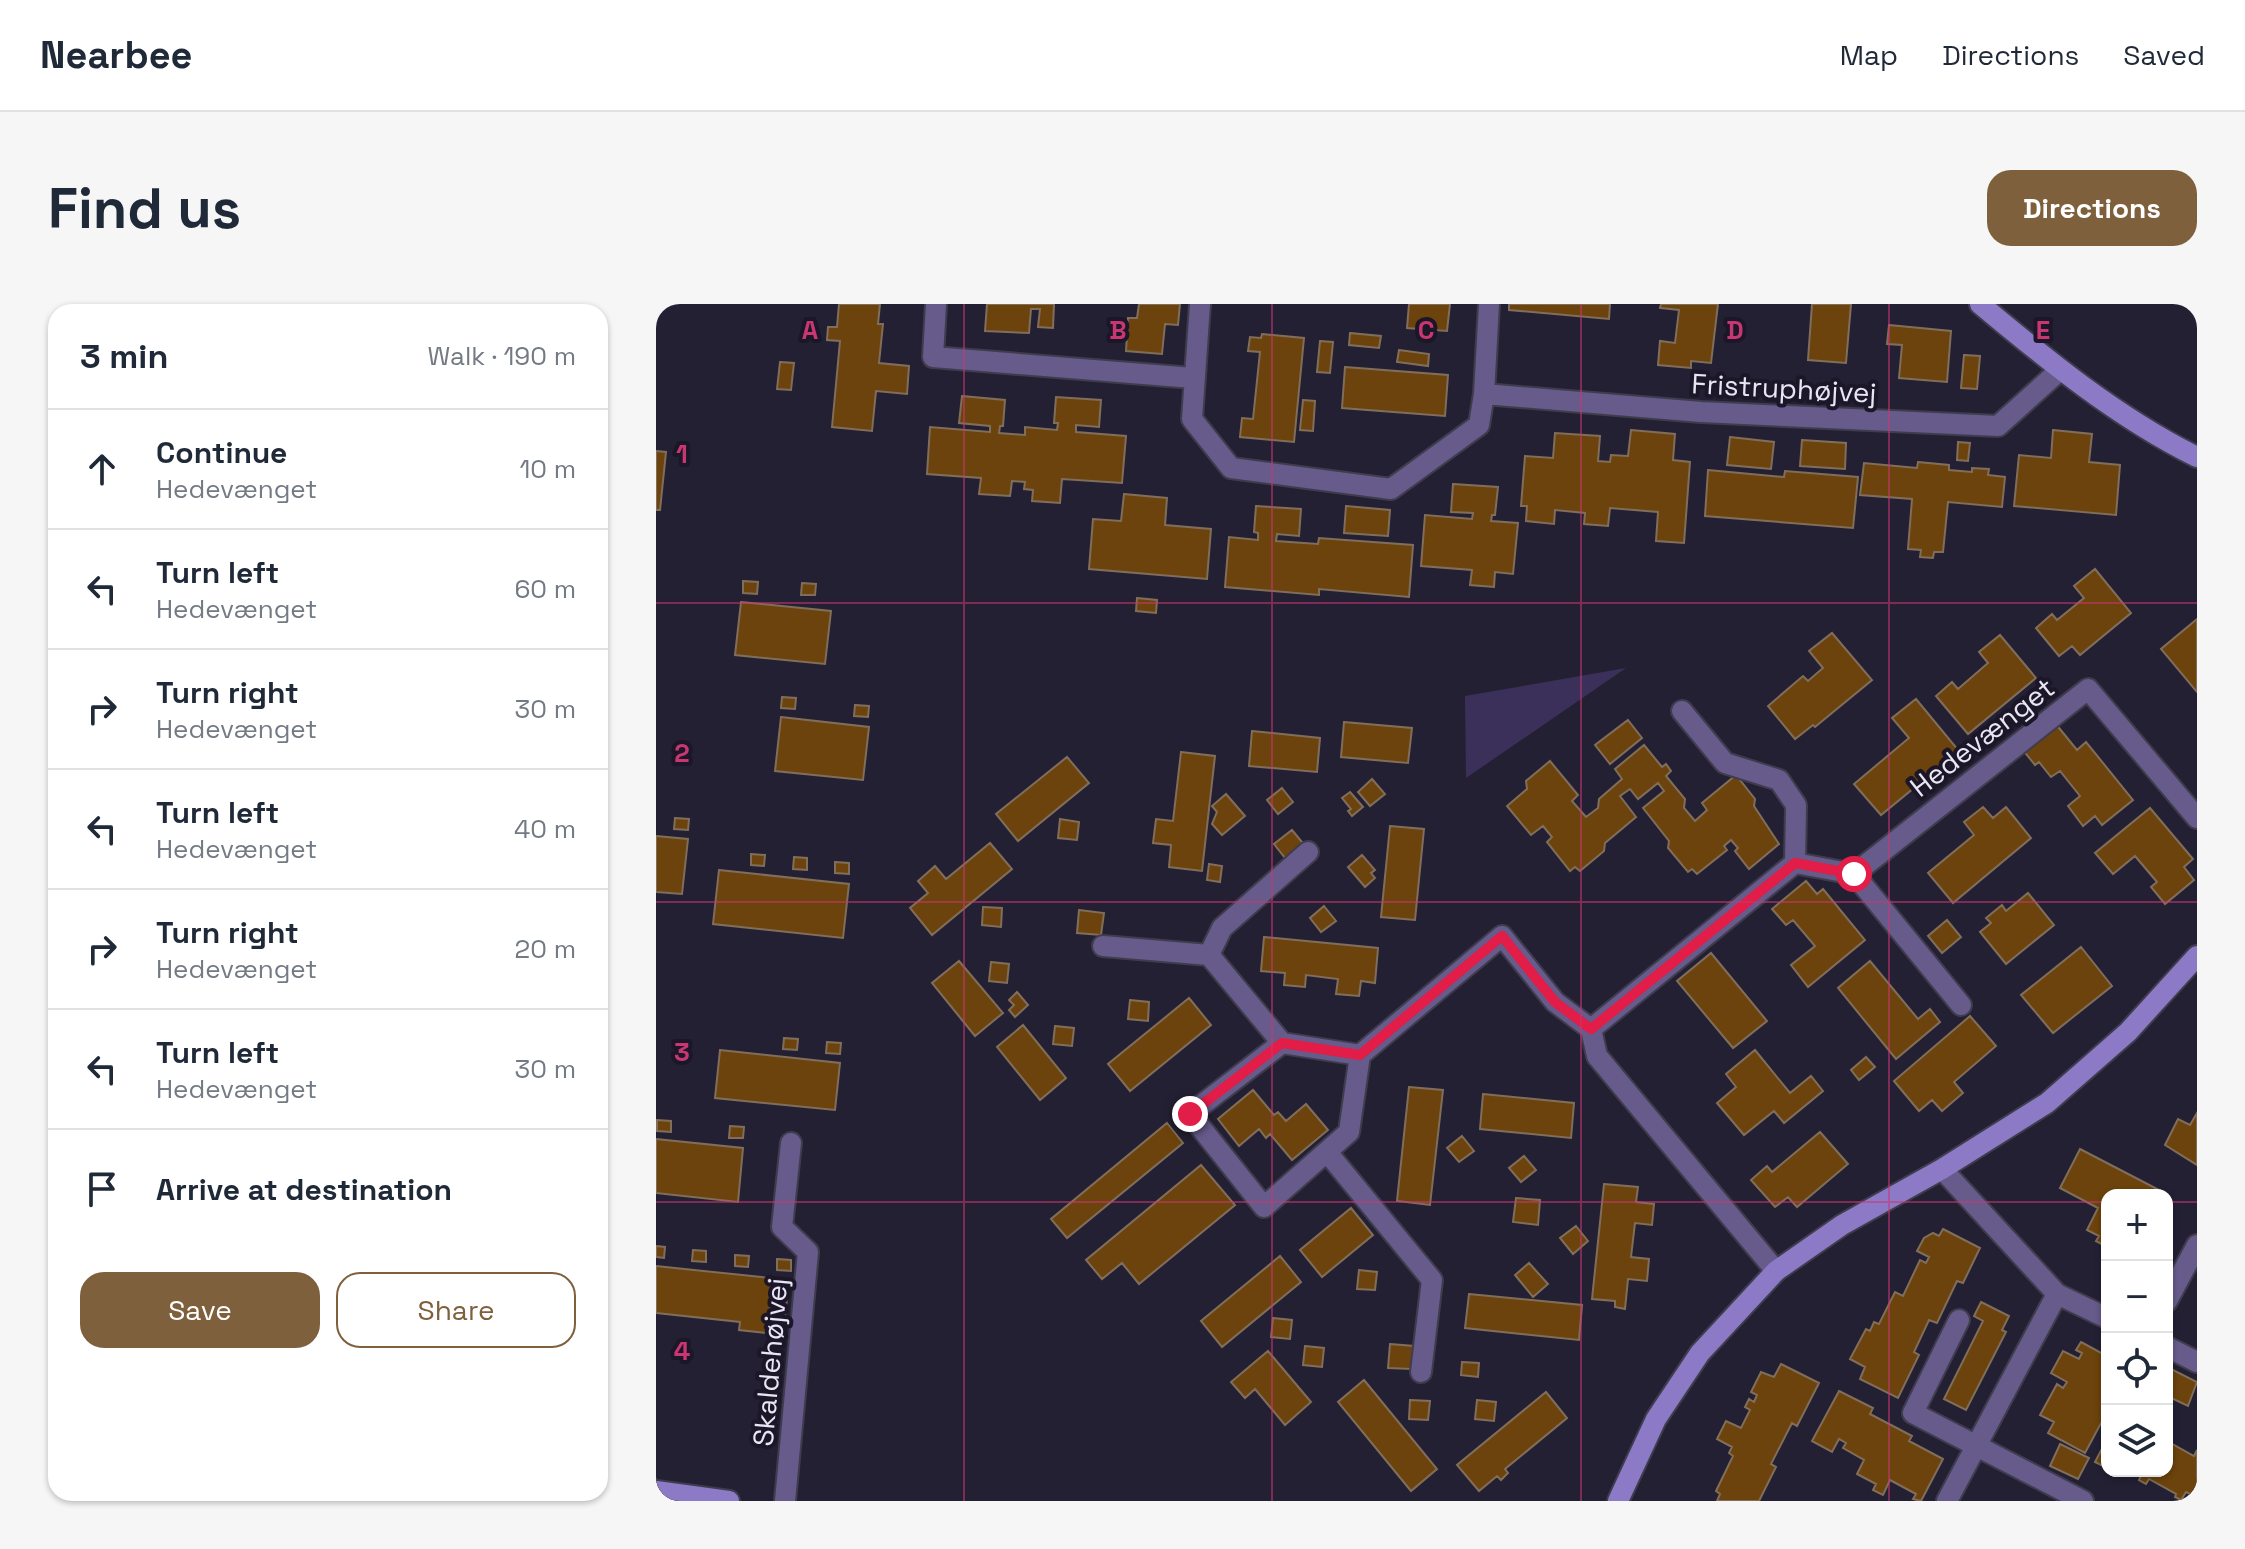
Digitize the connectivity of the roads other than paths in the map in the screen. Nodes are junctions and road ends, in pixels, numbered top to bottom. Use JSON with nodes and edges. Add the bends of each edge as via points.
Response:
{"nodes":[{"id":1,"x":936,"y":304,"type":"edge"},
{"id":2,"x":1200,"y":304,"type":"edge"},
{"id":3,"x":1489,"y":304,"type":"edge"},
{"id":4,"x":1980,"y":304,"type":"edge"},
{"id":5,"x":2060,"y":370,"type":"junction"},
{"id":6,"x":1193,"y":378,"type":"junction"},
{"id":7,"x":1484,"y":394,"type":"junction"},
{"id":8,"x":2197,"y":457,"type":"edge"},
{"id":9,"x":1682,"y":711,"type":"dead end"},
{"id":10,"x":2197,"y":818,"type":"edge"},
{"id":11,"x":1308,"y":852,"type":"dead end"},
{"id":12,"x":1795,"y":863,"type":"junction"},
{"id":13,"x":1854,"y":874,"type":"junction"},
{"id":14,"x":1103,"y":946,"type":"dead end"},
{"id":15,"x":1209,"y":955,"type":"junction"},
{"id":16,"x":2197,"y":956,"type":"edge"},
{"id":17,"x":1961,"y":1005,"type":"dead end"},
{"id":18,"x":1591,"y":1029,"type":"junction"},
{"id":19,"x":1282,"y":1043,"type":"junction"},
{"id":20,"x":1360,"y":1055,"type":"junction"},
{"id":21,"x":791,"y":1143,"type":"dead end"},
{"id":22,"x":1327,"y":1152,"type":"junction"},
{"id":23,"x":1942,"y":1169,"type":"junction"},
{"id":24,"x":2197,"y":1245,"type":"edge"},
{"id":25,"x":1776,"y":1271,"type":"junction"},
{"id":26,"x":2173,"y":1290,"type":"edge"},
{"id":27,"x":2057,"y":1294,"type":"junction"},
{"id":28,"x":2101,"y":1315,"type":"edge"},
{"id":29,"x":1959,"y":1320,"type":"dead end"},
{"id":30,"x":2173,"y":1350,"type":"edge"},
{"id":31,"x":2197,"y":1362,"type":"edge"},
{"id":32,"x":1421,"y":1372,"type":"dead end"},
{"id":33,"x":1978,"y":1445,"type":"junction"},
{"id":34,"x":656,"y":1491,"type":"edge"},
{"id":35,"x":729,"y":1501,"type":"edge"},
{"id":36,"x":785,"y":1501,"type":"edge"},
{"id":37,"x":1618,"y":1501,"type":"edge"},
{"id":38,"x":1947,"y":1501,"type":"edge"},
{"id":39,"x":2083,"y":1501,"type":"edge"}],
"edges":[{"from":1,"to":6,"type":"street","via":[[933,357]]},
{"from":2,"to":6,"type":"street"},
{"from":3,"to":7,"type":"street"},
{"from":4,"to":5,"type":"street"},
{"from":5,"to":7,"type":"street","name":"Fristruphøjvej","via":[[1998,426],[1701,412]]},
{"from":5,"to":8,"type":"street"},
{"from":6,"to":7,"type":"street","via":[[1192,419],[1231,468],[1391,489],[1479,425]]},
{"from":9,"to":12,"type":"street","via":[[1725,763],[1779,780],[1796,805]]},
{"from":10,"to":13,"type":"street","name":"Hedevænget","via":[[2088,689]]},
{"from":11,"to":15,"type":"street","via":[[1222,928]]},
{"from":12,"to":13,"type":"street"},
{"from":12,"to":18,"type":"street"},
{"from":13,"to":17,"type":"street"},
{"from":14,"to":15,"type":"street"},
{"from":15,"to":19,"type":"street"},
{"from":16,"to":23,"type":"street","via":[[2128,1032],[2047,1103]]},
{"from":18,"to":20,"type":"street","via":[[1555,1002],[1502,936]]},
{"from":18,"to":25,"type":"street","via":[[1597,1056]]},
{"from":19,"to":20,"type":"street"},
{"from":19,"to":22,"type":"street","via":[[1190,1114],[1264,1207]]},
{"from":20,"to":22,"type":"street","via":[[1349,1132]]},
{"from":21,"to":36,"type":"street","name":"Skaldehøjvej","via":[[782,1227],[808,1252]]},
{"from":22,"to":32,"type":"street","via":[[1432,1280]]},
{"from":23,"to":25,"type":"street","via":[[1842,1225]]},
{"from":23,"to":27,"type":"street"},
{"from":24,"to":26,"type":"street"},
{"from":25,"to":37,"type":"street","via":[[1700,1353],[1656,1419]]},
{"from":27,"to":28,"type":"street"},
{"from":27,"to":33,"type":"street"},
{"from":29,"to":33,"type":"street","via":[[1913,1413]]},
{"from":30,"to":31,"type":"street"},
{"from":33,"to":38,"type":"street"},
{"from":33,"to":39,"type":"street"},
{"from":34,"to":35,"type":"street"}]}
